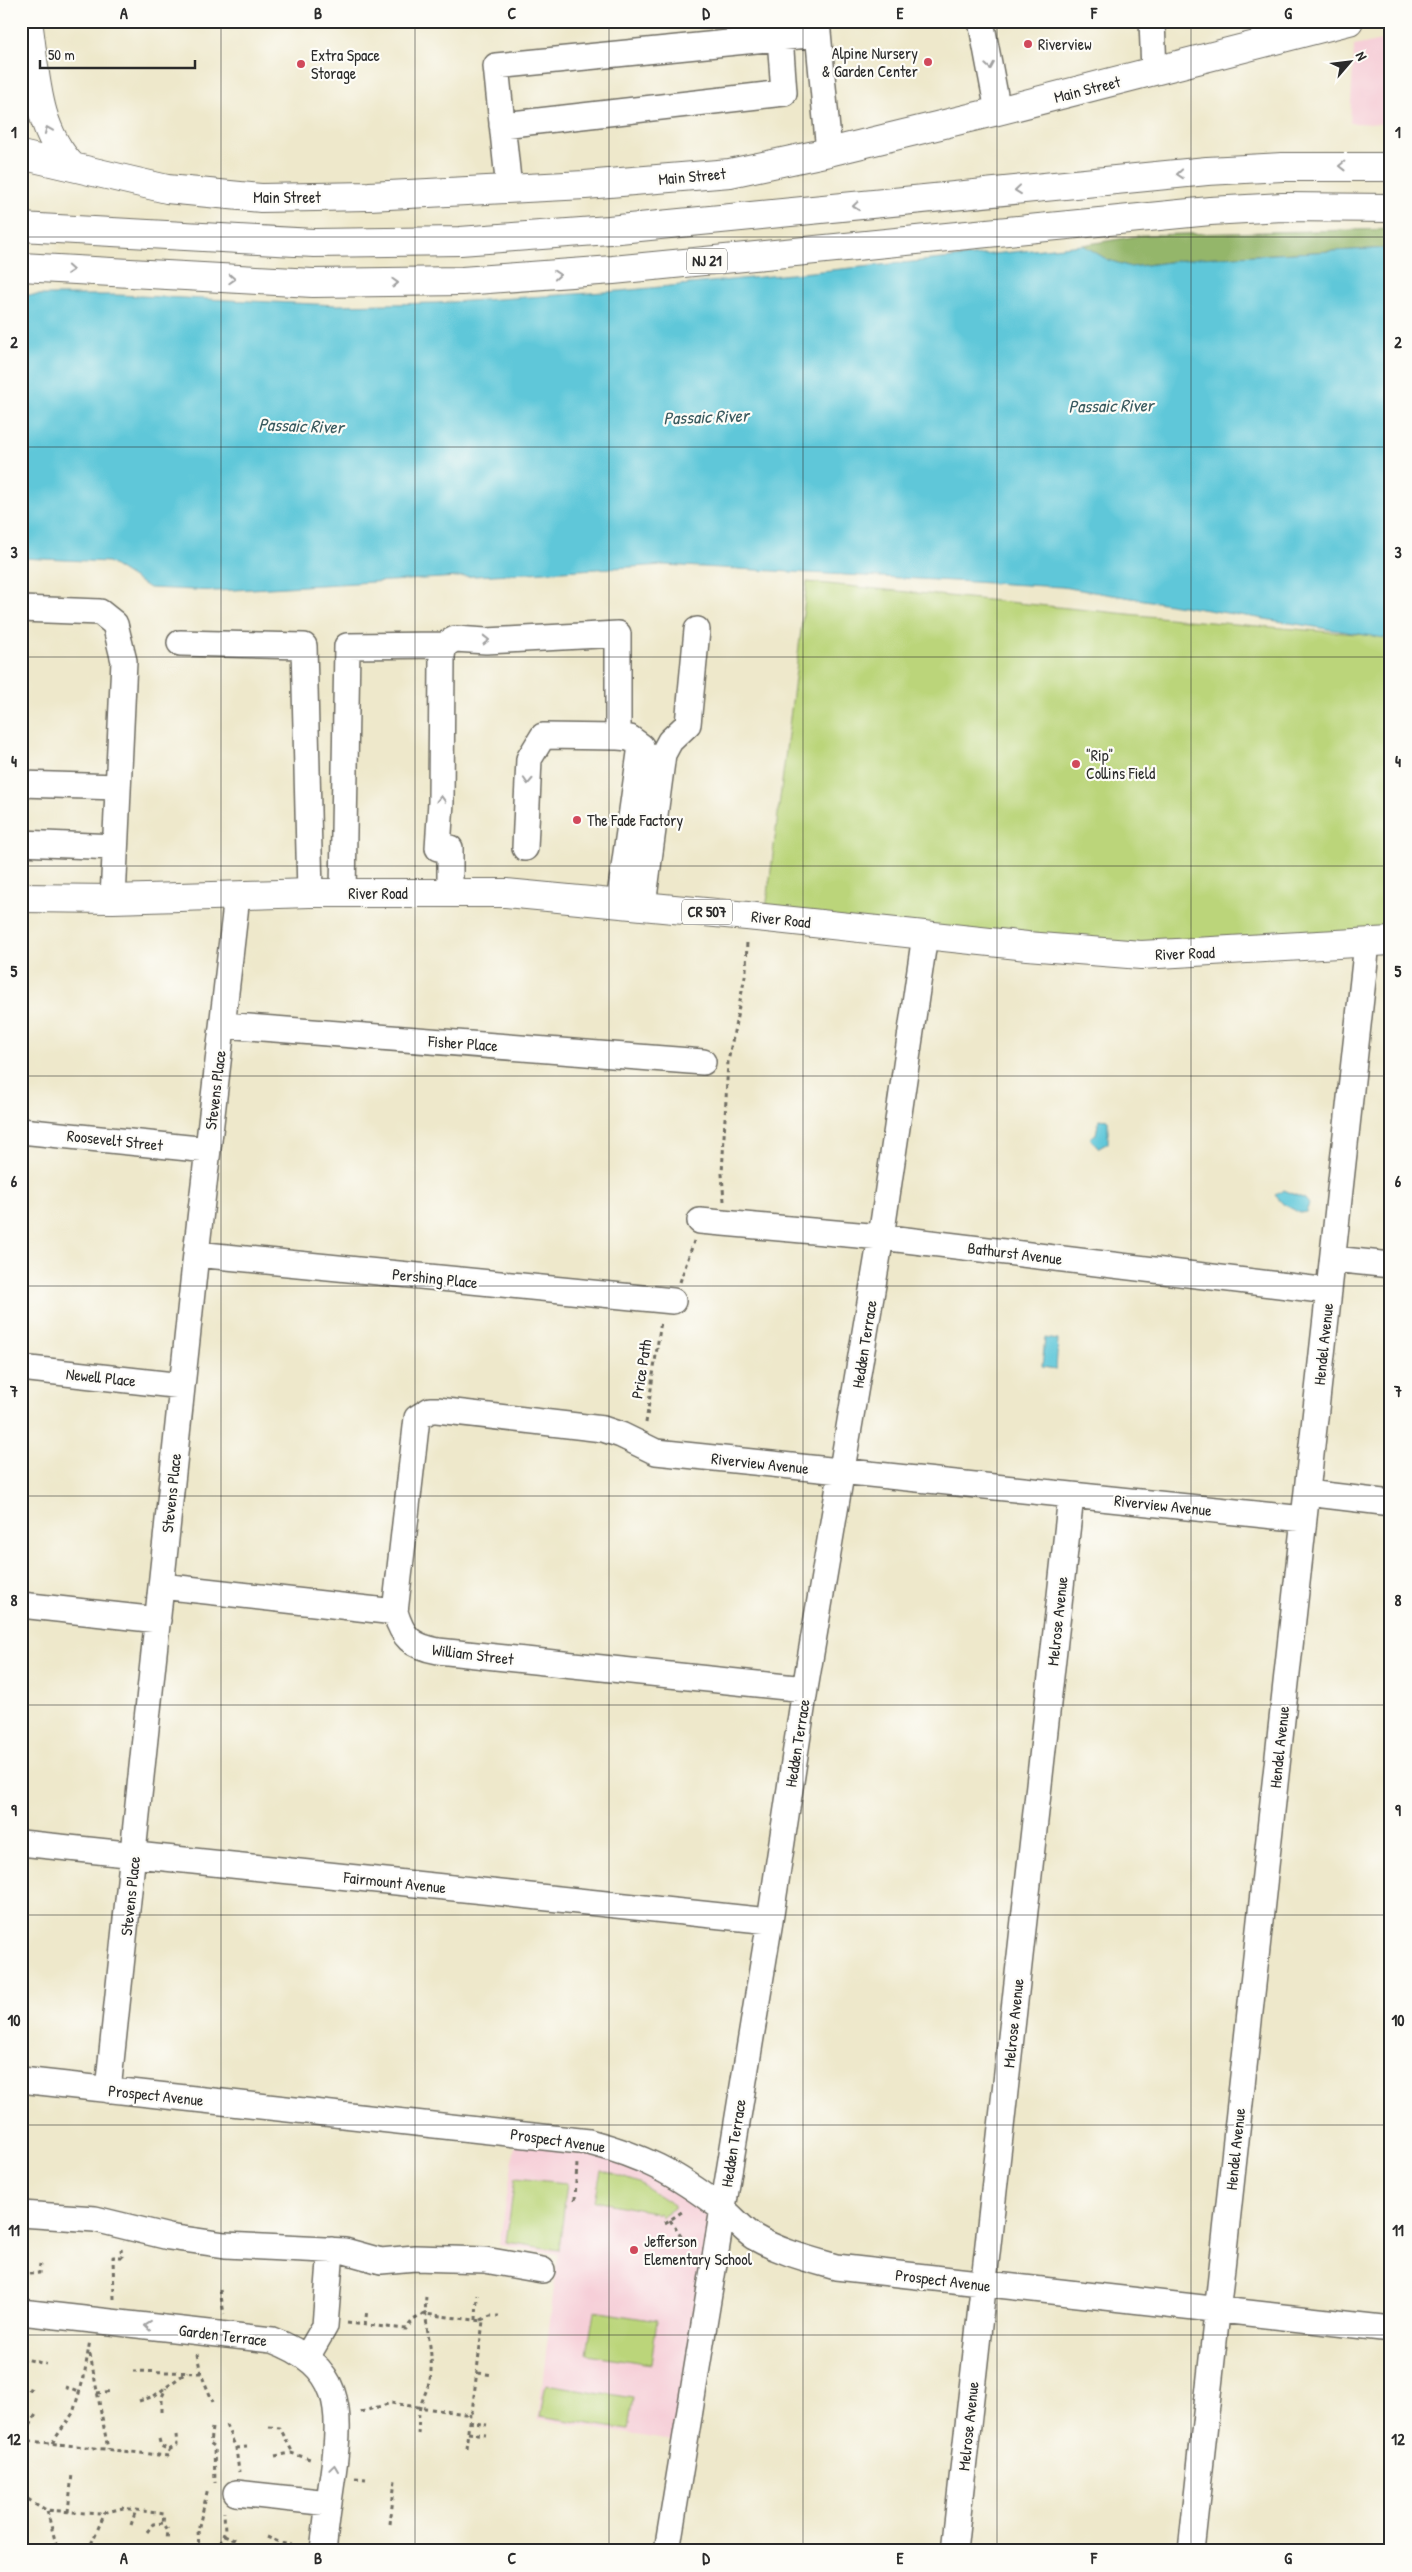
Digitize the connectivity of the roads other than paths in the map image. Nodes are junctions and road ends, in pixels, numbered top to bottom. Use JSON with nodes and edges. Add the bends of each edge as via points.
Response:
{"nodes":[{"id":1,"x":28,"y":21,"type":"edge"},
{"id":2,"x":981,"y":21,"type":"edge"},
{"id":3,"x":1152,"y":21,"type":"edge"},
{"id":4,"x":1349,"y":21,"type":"edge"},
{"id":5,"x":1312,"y":26,"type":"edge"},
{"id":6,"x":818,"y":27,"type":"edge"},
{"id":7,"x":780,"y":38,"type":"junction"},
{"id":8,"x":1154,"y":71,"type":"junction"},
{"id":9,"x":38,"y":86,"type":"junction"},
{"id":10,"x":998,"y":111,"type":"junction"},
{"id":11,"x":21,"y":122,"type":"edge"},
{"id":12,"x":502,"y":125,"type":"junction"},
{"id":13,"x":830,"y":152,"type":"junction"},
{"id":14,"x":21,"y":154,"type":"edge"},
{"id":15,"x":73,"y":167,"type":"junction"},
{"id":16,"x":1391,"y":167,"type":"edge"},
{"id":17,"x":510,"y":189,"type":"junction"},
{"id":18,"x":1391,"y":208,"type":"edge"},
{"id":19,"x":21,"y":227,"type":"edge"},
{"id":20,"x":21,"y":267,"type":"edge"},
{"id":21,"x":21,"y":609,"type":"edge"},
{"id":22,"x":697,"y":630,"type":"dead end"},
{"id":23,"x":180,"y":643,"type":"dead end"},
{"id":24,"x":444,"y":645,"type":"junction"},
{"id":25,"x":618,"y":737,"type":"junction"},
{"id":26,"x":21,"y":784,"type":"edge"},
{"id":27,"x":118,"y":787,"type":"junction"},
{"id":28,"x":21,"y":843,"type":"edge"},
{"id":29,"x":106,"y":846,"type":"junction"},
{"id":30,"x":525,"y":848,"type":"dead end"},
{"id":31,"x":310,"y":893,"type":"junction"},
{"id":32,"x":343,"y":893,"type":"junction"},
{"id":33,"x":450,"y":893,"type":"junction"},
{"id":34,"x":237,"y":896,"type":"junction"},
{"id":35,"x":21,"y":898,"type":"edge"},
{"id":36,"x":113,"y":899,"type":"junction"},
{"id":37,"x":631,"y":904,"type":"junction"},
{"id":38,"x":925,"y":935,"type":"junction"},
{"id":39,"x":1379,"y":942,"type":"edge"},
{"id":40,"x":223,"y":1024,"type":"junction"},
{"id":41,"x":703,"y":1062,"type":"dead end"},
{"id":42,"x":21,"y":1131,"type":"edge"},
{"id":43,"x":208,"y":1150,"type":"junction"},
{"id":44,"x":700,"y":1221,"type":"road end"},
{"id":45,"x":881,"y":1237,"type":"junction"},
{"id":46,"x":196,"y":1254,"type":"junction"},
{"id":47,"x":1333,"y":1259,"type":"junction"},
{"id":48,"x":1391,"y":1265,"type":"edge"},
{"id":49,"x":1329,"y":1291,"type":"junction"},
{"id":50,"x":673,"y":1301,"type":"road end"},
{"id":51,"x":21,"y":1368,"type":"edge"},
{"id":52,"x":182,"y":1386,"type":"junction"},
{"id":53,"x":843,"y":1472,"type":"junction"},
{"id":54,"x":1307,"y":1493,"type":"junction"},
{"id":55,"x":1071,"y":1496,"type":"junction"},
{"id":56,"x":1391,"y":1503,"type":"edge"},
{"id":57,"x":1304,"y":1519,"type":"junction"},
{"id":58,"x":161,"y":1586,"type":"junction"},
{"id":59,"x":21,"y":1606,"type":"edge"},
{"id":60,"x":394,"y":1612,"type":"junction"},
{"id":61,"x":158,"y":1620,"type":"junction"},
{"id":62,"x":805,"y":1689,"type":"junction"},
{"id":63,"x":21,"y":1843,"type":"edge"},
{"id":64,"x":134,"y":1856,"type":"junction"},
{"id":65,"x":770,"y":1921,"type":"junction"},
{"id":66,"x":21,"y":2080,"type":"edge"},
{"id":67,"x":108,"y":2090,"type":"junction"},
{"id":68,"x":722,"y":2209,"type":"junction"},
{"id":69,"x":21,"y":2214,"type":"edge"},
{"id":70,"x":331,"y":2250,"type":"junction"},
{"id":71,"x":542,"y":2270,"type":"dead end"},
{"id":72,"x":984,"y":2284,"type":"junction"},
{"id":73,"x":1218,"y":2310,"type":"junction"},
{"id":74,"x":21,"y":2312,"type":"edge"},
{"id":75,"x":1391,"y":2329,"type":"edge"},
{"id":76,"x":307,"y":2357,"type":"junction"},
{"id":77,"x":229,"y":2496,"type":"road end"},
{"id":78,"x":318,"y":2502,"type":"junction"},
{"id":79,"x":309,"y":2547,"type":"edge"},
{"id":80,"x":667,"y":2551,"type":"edge"},
{"id":81,"x":954,"y":2551,"type":"edge"},
{"id":82,"x":1191,"y":2551,"type":"edge"}],
"edges":[{"from":1,"to":9,"type":"main road"},
{"from":2,"to":10,"type":"street","one_way":true},
{"from":3,"to":8,"type":"street"},
{"from":4,"to":5,"type":"main road","name":"Main Street"},
{"from":5,"to":8,"type":"main road","name":"Main Street"},
{"from":6,"to":7,"type":"street"},
{"from":6,"to":13,"type":"street"},
{"from":7,"to":12,"type":"street","via":[[784,93]]},
{"from":7,"to":12,"type":"street","via":[[496,66]]},
{"from":8,"to":10,"type":"main road","name":"Main Street"},
{"from":9,"to":11,"type":"main road"},
{"from":15,"to":9,"type":"main road","one_way":true,"via":[[52,141],[41,108]]},
{"from":10,"to":13,"type":"main road","name":"Main Street"},
{"from":12,"to":17,"type":"street"},
{"from":13,"to":17,"type":"main road","name":"Main Street","via":[[730,173]]},
{"from":14,"to":15,"type":"main road","name":"Main Street"},
{"from":15,"to":17,"type":"main road","name":"Main Street","via":[[167,189],[262,198]]},
{"from":16,"to":19,"type":"main road","one_way":true,"via":[[1282,167],[1207,172],[610,230],[460,241],[314,243]]},
{"from":20,"to":18,"type":"main road","number":"NJ 21","one_way":true,"via":[[313,283],[462,281],[613,270],[1210,211],[1283,207]]},
{"from":21,"to":27,"type":"street","via":[[100,612],[115,624],[124,661]]},
{"from":22,"to":37,"type":"street","via":[[688,724],[670,741],[663,754]]},
{"from":23,"to":31,"type":"street","via":[[304,646]]},
{"from":24,"to":25,"type":"street","one_way":true,"via":[[455,639],[486,641],[618,634]]},
{"from":24,"to":32,"type":"street","via":[[347,646]]},
{"from":33,"to":24,"type":"street","one_way":true,"via":[[441,802],[441,665]]},
{"from":25,"to":30,"type":"street","one_way":true,"via":[[542,736],[529,759]]},
{"from":25,"to":37,"type":"street","via":[[630,738],[641,746]]},
{"from":26,"to":27,"type":"street"},
{"from":27,"to":29,"type":"street"},
{"from":28,"to":29,"type":"street"},
{"from":29,"to":36,"type":"street"},
{"from":31,"to":32,"type":"main road","name":"River Road","number":"CR 507"},
{"from":31,"to":34,"type":"main road","name":"River Road","number":"CR 507"},
{"from":32,"to":33,"type":"main road","name":"River Road","number":"CR 507"},
{"from":33,"to":37,"type":"main road","name":"River Road","number":"CR 507","via":[[506,893]]},
{"from":34,"to":36,"type":"main road","name":"River Road","number":"CR 507"},
{"from":34,"to":40,"type":"street","name":"Stevens Place"},
{"from":35,"to":36,"type":"main road","name":"River Road","number":"CR 507"},
{"from":37,"to":38,"type":"main road","name":"River Road","number":"CR 507"},
{"from":38,"to":39,"type":"main road","name":"River Road","number":"CR 507","via":[[1141,955]]},
{"from":38,"to":45,"type":"street","name":"Hedden Terrace"},
{"from":39,"to":47,"type":"street","name":"Hendel Avenue"},
{"from":40,"to":41,"type":"street","name":"Fisher Place"},
{"from":40,"to":43,"type":"street","name":"Stevens Place"},
{"from":42,"to":43,"type":"street","name":"Roosevelt Street"},
{"from":43,"to":46,"type":"street","name":"Stevens Place"},
{"from":44,"to":45,"type":"street","name":"Bathurst Avenue"},
{"from":45,"to":49,"type":"street","name":"Bathurst Avenue"},
{"from":45,"to":53,"type":"street","name":"Hedden Terrace"},
{"from":46,"to":50,"type":"street","name":"Pershing Place"},
{"from":46,"to":52,"type":"street","name":"Stevens Place"},
{"from":47,"to":48,"type":"street"},
{"from":47,"to":49,"type":"street","name":"Hendel Avenue"},
{"from":49,"to":54,"type":"street","name":"Hendel Avenue"},
{"from":51,"to":52,"type":"street","name":"Newell Place"},
{"from":52,"to":58,"type":"street","name":"Stevens Place"},
{"from":53,"to":55,"type":"street","name":"Riverview Avenue"},
{"from":53,"to":60,"type":"street","name":"Riverview Avenue","via":[[656,1452],[602,1429],[430,1410],[417,1418]]},
{"from":53,"to":62,"type":"street","name":"Hedden Terrace"},
{"from":54,"to":56,"type":"street"},
{"from":54,"to":57,"type":"street","name":"Hendel Avenue"},
{"from":55,"to":57,"type":"street","name":"Riverview Avenue"},
{"from":55,"to":72,"type":"street","name":"Melrose Avenue"},
{"from":57,"to":73,"type":"street","name":"Hendel Avenue"},
{"from":58,"to":60,"type":"street"},
{"from":58,"to":61,"type":"street","name":"Stevens Place"},
{"from":59,"to":61,"type":"street"},
{"from":60,"to":62,"type":"street","name":"William Street","via":[[400,1630],[408,1639],[422,1648],[438,1651]]},
{"from":61,"to":64,"type":"street","name":"Stevens Place"},
{"from":62,"to":65,"type":"street","name":"Hedden Terrace"},
{"from":63,"to":64,"type":"street","name":"Fairmount Avenue"},
{"from":64,"to":65,"type":"street","name":"Fairmount Avenue"},
{"from":64,"to":67,"type":"street","name":"Stevens Place"},
{"from":65,"to":68,"type":"street","name":"Hedden Terrace"},
{"from":66,"to":67,"type":"street","name":"Prospect Avenue"},
{"from":67,"to":68,"type":"street","name":"Prospect Avenue","via":[[589,2142],[627,2151],[665,2168]]},
{"from":68,"to":72,"type":"street","name":"Prospect Avenue","via":[[753,2236],[789,2254],[836,2267]]},
{"from":68,"to":80,"type":"street","name":"Hedden Terrace"},
{"from":69,"to":70,"type":"street","via":[[95,2219],[225,2245]]},
{"from":70,"to":71,"type":"street","via":[[381,2261],[415,2258],[485,2260]]},
{"from":70,"to":76,"type":"street","via":[[325,2326]]},
{"from":72,"to":73,"type":"street","name":"Prospect Avenue"},
{"from":72,"to":81,"type":"street","name":"Melrose Avenue"},
{"from":73,"to":75,"type":"street","name":"Prospect Avenue"},
{"from":73,"to":82,"type":"street","name":"Hendel Avenue"},
{"from":76,"to":74,"type":"street","name":"Garden Terrace","one_way":true,"via":[[272,2340]]},
{"from":78,"to":76,"type":"street","name":"Garden Terrace","one_way":true,"via":[[338,2437],[339,2416],[325,2377]]},
{"from":77,"to":78,"type":"street"},
{"from":78,"to":79,"type":"street","name":"Garden Terrace"}]}
